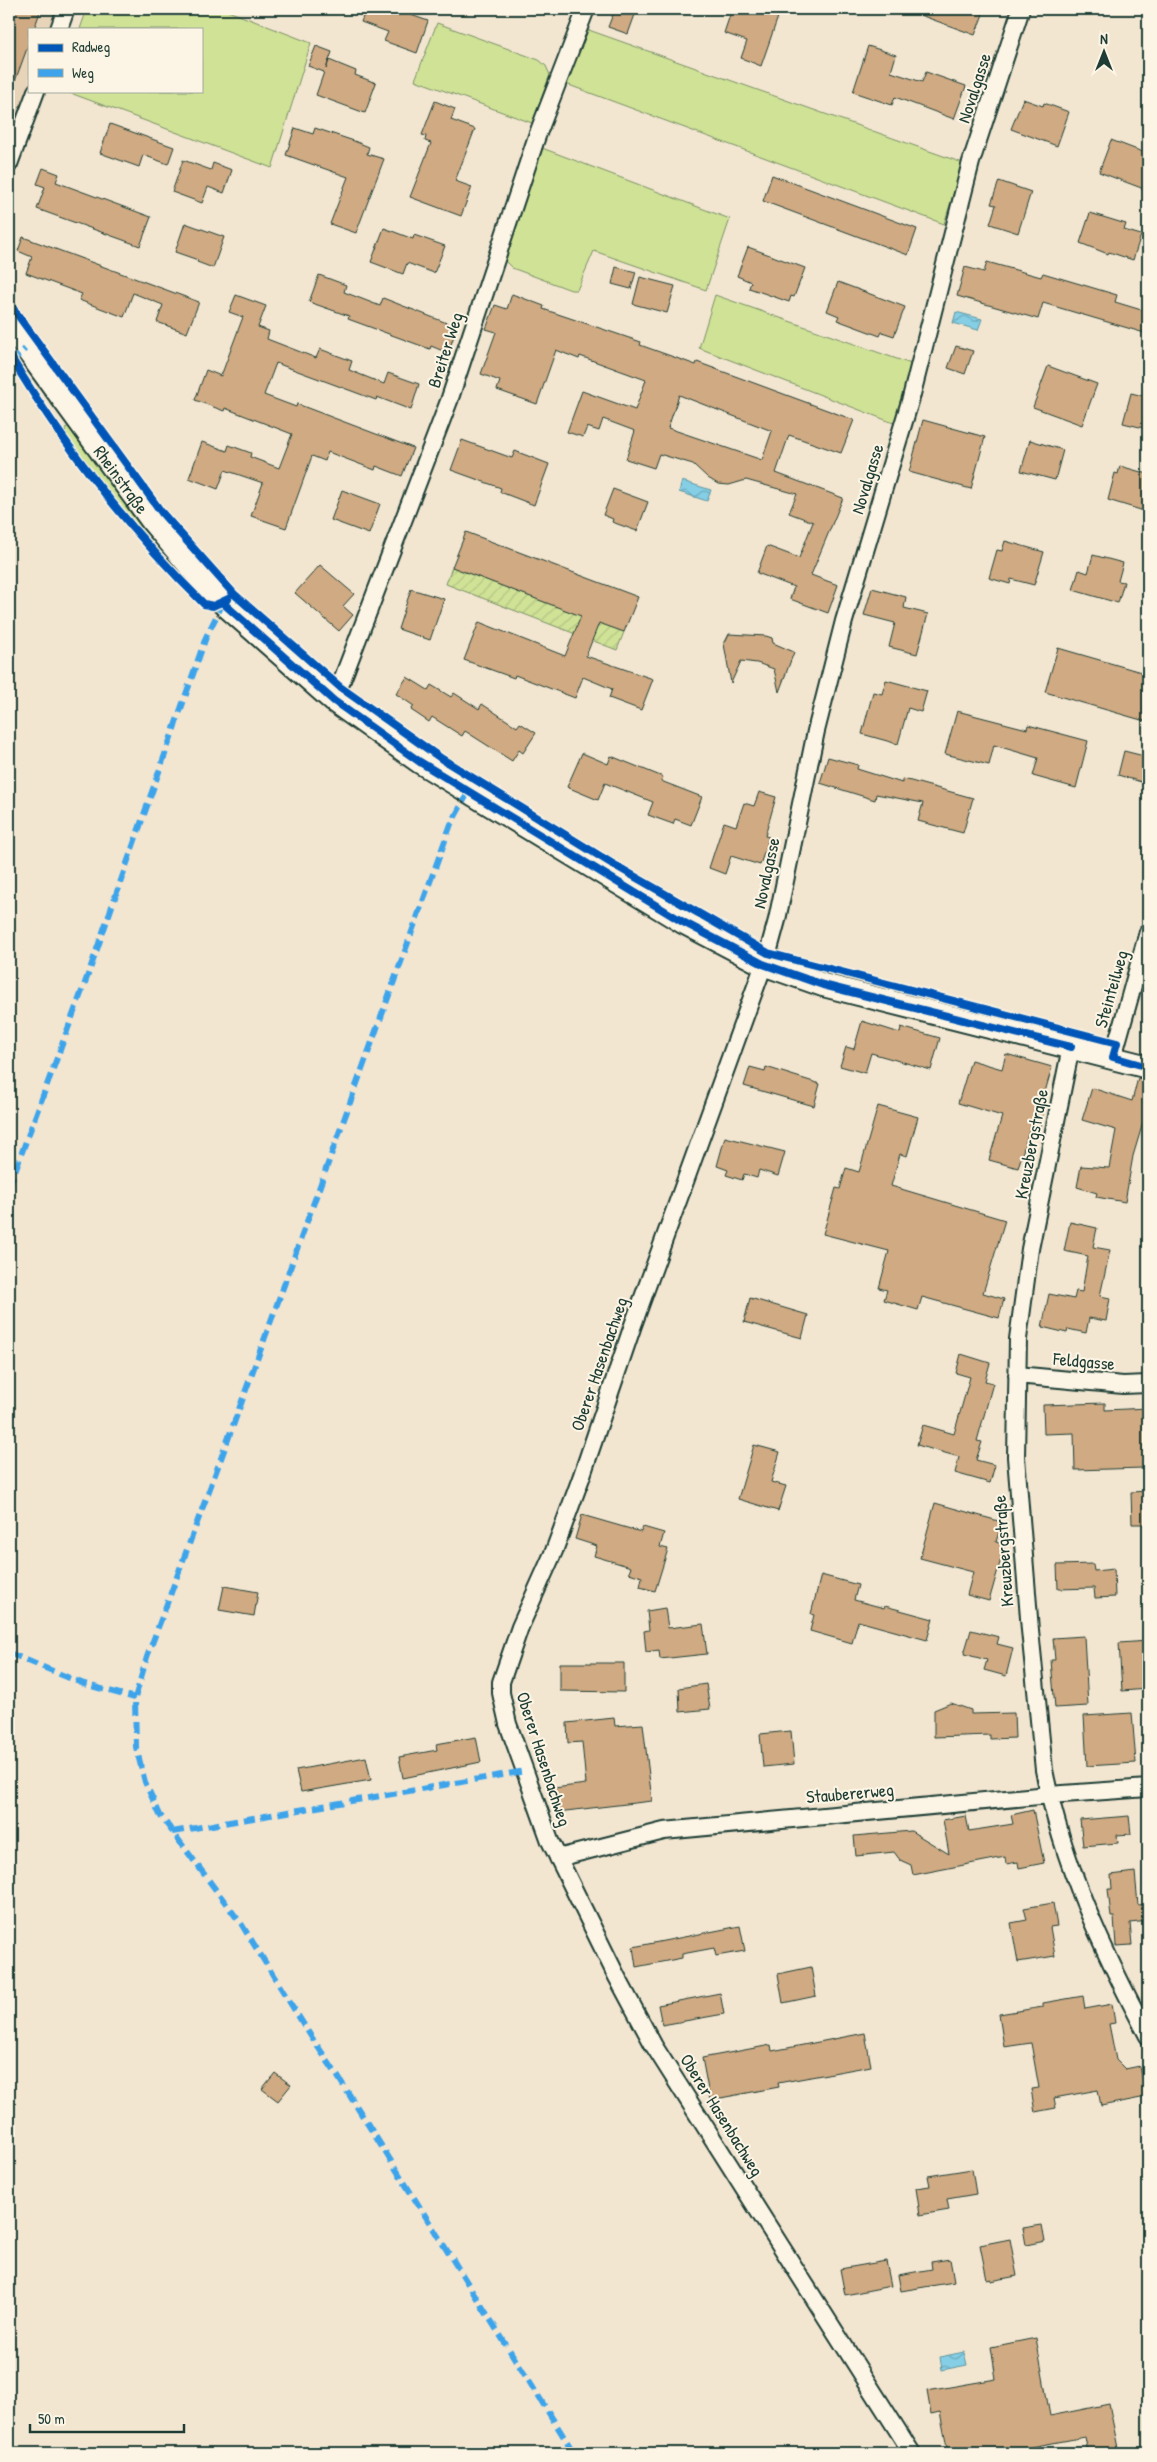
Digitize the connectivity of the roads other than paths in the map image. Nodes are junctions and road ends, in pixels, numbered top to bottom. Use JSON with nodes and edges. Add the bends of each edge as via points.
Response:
{"nodes":[{"id":1,"x":66,"y":9,"type":"edge"},
{"id":2,"x":586,"y":9,"type":"edge"},
{"id":3,"x":1020,"y":9,"type":"edge"},
{"id":4,"x":59,"y":28,"type":"edge"},
{"id":5,"x":36,"y":92,"type":"edge"},
{"id":6,"x":9,"y":164,"type":"edge"},
{"id":7,"x":9,"y":325,"type":"edge"},
{"id":8,"x":334,"y":701,"type":"junction"},
{"id":9,"x":1148,"y":932,"type":"edge"},
{"id":10,"x":763,"y":964,"type":"junction"},
{"id":11,"x":1071,"y":1047,"type":"junction"},
{"id":12,"x":1113,"y":1057,"type":"junction"},
{"id":13,"x":1148,"y":1067,"type":"edge"},
{"id":14,"x":1017,"y":1375,"type":"junction"},
{"id":15,"x":1148,"y":1384,"type":"edge"},
{"id":16,"x":1148,"y":1788,"type":"edge"},
{"id":17,"x":1049,"y":1795,"type":"junction"},
{"id":18,"x":558,"y":1858,"type":"junction"},
{"id":19,"x":1148,"y":2036,"type":"edge"},
{"id":20,"x":912,"y":2453,"type":"edge"}],
"edges":[{"from":1,"to":4,"type":"street"},
{"from":2,"to":8,"type":"street","name":"Breiter Weg","via":[[537,136],[449,401]]},
{"from":3,"to":10,"type":"street","name":"Novalgasse","via":[[972,162],[911,398],[844,621],[816,731],[777,920]]},
{"from":5,"to":6,"type":"street"},
{"from":7,"to":8,"type":"main road","name":"Rheinstraße","via":[[153,522],[200,578],[230,610]]},
{"from":8,"to":10,"type":"main road","name":"Rheinstraße","via":[[428,766],[683,922]]},
{"from":9,"to":12,"type":"street","name":"Steinteilweg"},
{"from":10,"to":11,"type":"main road","name":"Rheinstraße","via":[[822,986]]},
{"from":10,"to":18,"type":"street","name":"Oberer Hasenbachweg","via":[[581,1478],[501,1682],[508,1724]]},
{"from":11,"to":12,"type":"main road","name":"Rheinstraße"},
{"from":11,"to":14,"type":"street","name":"Kreuzbergstraße","via":[[1030,1249],[1018,1339]]},
{"from":12,"to":13,"type":"main road","name":"Rheinstraße"},
{"from":14,"to":15,"type":"street","name":"Feldgasse","via":[[1123,1385]]},
{"from":14,"to":17,"type":"street","name":"Kreuzbergstraße","via":[[1016,1456],[1031,1650]]},
{"from":16,"to":17,"type":"street","name":"Staubererweg"},
{"from":17,"to":18,"type":"street","name":"Staubererweg","via":[[664,1831]]},
{"from":17,"to":19,"type":"street","name":"Kreuzbergstraße","via":[[1080,1893],[1100,1943]]},
{"from":18,"to":20,"type":"street","name":"Oberer Hasenbachweg","via":[[654,2046]]}]}
